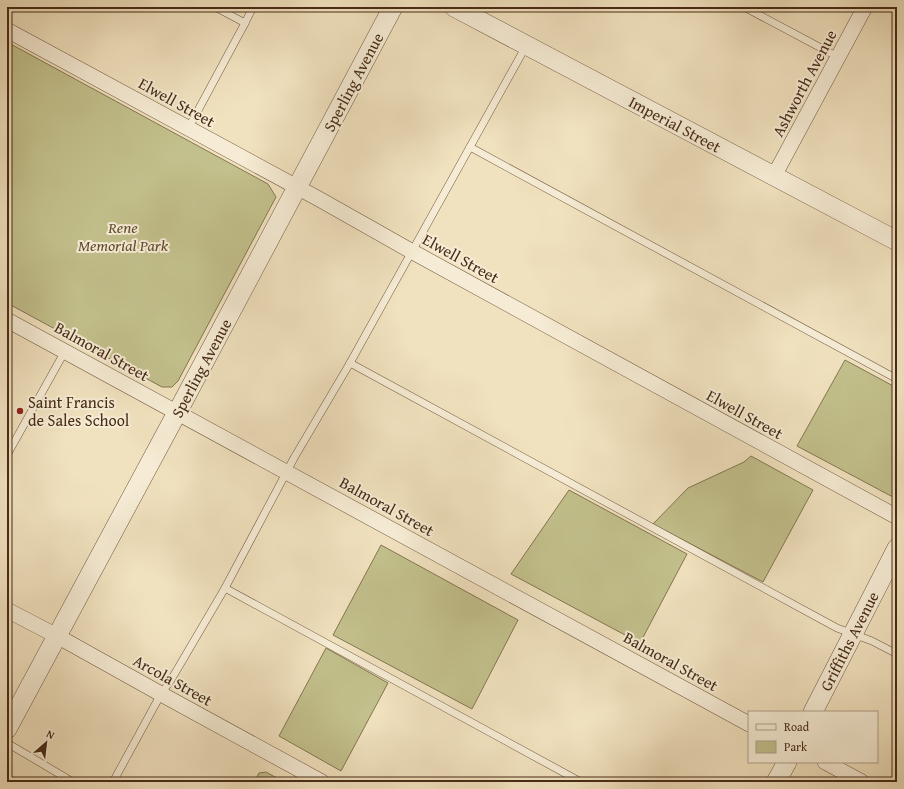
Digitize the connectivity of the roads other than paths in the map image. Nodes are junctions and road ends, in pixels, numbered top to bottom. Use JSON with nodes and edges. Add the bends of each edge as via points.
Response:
{"nodes":[{"id":1,"x":215,"y":7,"type":"edge"},
{"id":2,"x":253,"y":7,"type":"edge"},
{"id":3,"x":393,"y":7,"type":"edge"},
{"id":4,"x":454,"y":7,"type":"edge"},
{"id":5,"x":744,"y":7,"type":"edge"},
{"id":6,"x":865,"y":7,"type":"edge"},
{"id":7,"x":245,"y":23,"type":"junction"},
{"id":8,"x":7,"y":30,"type":"edge"},
{"id":9,"x":526,"y":46,"type":"junction"},
{"id":10,"x":838,"y":57,"type":"junction"},
{"id":11,"x":188,"y":129,"type":"junction"},
{"id":12,"x":470,"y":147,"type":"junction"},
{"id":13,"x":774,"y":176,"type":"junction"},
{"id":14,"x":297,"y":187,"type":"junction"},
{"id":15,"x":897,"y":241,"type":"edge"},
{"id":16,"x":411,"y":251,"type":"junction"},
{"id":17,"x":7,"y":320,"type":"edge"},
{"id":18,"x":65,"y":351,"type":"junction"},
{"id":19,"x":350,"y":363,"type":"junction"},
{"id":20,"x":897,"y":379,"type":"edge"},
{"id":21,"x":177,"y":413,"type":"junction"},
{"id":22,"x":7,"y":455,"type":"edge"},
{"id":23,"x":286,"y":472,"type":"junction"},
{"id":24,"x":897,"y":517,"type":"edge"},
{"id":25,"x":897,"y":548,"type":"edge"},
{"id":26,"x":224,"y":588,"type":"junction"},
{"id":27,"x":7,"y":610,"type":"edge"},
{"id":28,"x":853,"y":633,"type":"junction"},
{"id":29,"x":57,"y":636,"type":"junction"},
{"id":30,"x":897,"y":654,"type":"edge"},
{"id":31,"x":161,"y":694,"type":"junction"},
{"id":32,"x":814,"y":711,"type":"edge"},
{"id":33,"x":748,"y":723,"type":"edge"},
{"id":34,"x":7,"y":729,"type":"edge"},
{"id":35,"x":7,"y":743,"type":"edge"},
{"id":36,"x":786,"y":763,"type":"edge"},
{"id":37,"x":827,"y":763,"type":"edge"},
{"id":38,"x":73,"y":782,"type":"edge"},
{"id":39,"x":113,"y":782,"type":"edge"},
{"id":40,"x":322,"y":782,"type":"edge"},
{"id":41,"x":581,"y":782,"type":"edge"},
{"id":42,"x":776,"y":782,"type":"edge"},
{"id":43,"x":862,"y":782,"type":"edge"}],
"edges":[{"from":1,"to":7,"type":"lane"},
{"from":2,"to":7,"type":"lane"},
{"from":3,"to":14,"type":"street","name":"Sperling Avenue"},
{"from":4,"to":9,"type":"street","name":"Imperial Street"},
{"from":5,"to":10,"type":"lane"},
{"from":6,"to":10,"type":"street","name":"Ashworth Avenue"},
{"from":7,"to":11,"type":"lane"},
{"from":8,"to":11,"type":"street","name":"Elwell Street"},
{"from":9,"to":12,"type":"lane"},
{"from":9,"to":13,"type":"street","name":"Imperial Street"},
{"from":10,"to":13,"type":"street","name":"Ashworth Avenue"},
{"from":11,"to":14,"type":"street","name":"Elwell Street"},
{"from":12,"to":16,"type":"lane"},
{"from":12,"to":20,"type":"lane"},
{"from":13,"to":15,"type":"street","name":"Imperial Street"},
{"from":14,"to":16,"type":"street","name":"Elwell Street"},
{"from":14,"to":21,"type":"street","name":"Sperling Avenue"},
{"from":16,"to":19,"type":"lane"},
{"from":16,"to":24,"type":"street","name":"Elwell Street"},
{"from":17,"to":18,"type":"street","name":"Balmoral Street"},
{"from":18,"to":21,"type":"street","name":"Balmoral Street"},
{"from":18,"to":22,"type":"lane"},
{"from":19,"to":23,"type":"lane"},
{"from":19,"to":28,"type":"lane","via":[[837,628]]},
{"from":21,"to":23,"type":"street","name":"Balmoral Street"},
{"from":21,"to":29,"type":"street","name":"Sperling Avenue"},
{"from":23,"to":26,"type":"lane"},
{"from":23,"to":33,"type":"street","name":"Balmoral Street"},
{"from":25,"to":28,"type":"street","name":"Griffiths Avenue"},
{"from":26,"to":31,"type":"lane"},
{"from":26,"to":41,"type":"lane"},
{"from":27,"to":29,"type":"street","name":"Arcola Street"},
{"from":28,"to":30,"type":"lane"},
{"from":28,"to":32,"type":"street","name":"Griffiths Avenue"},
{"from":29,"to":31,"type":"street","name":"Arcola Street"},
{"from":29,"to":34,"type":"street","name":"Sperling Avenue"},
{"from":31,"to":39,"type":"lane"},
{"from":31,"to":40,"type":"street","name":"Arcola Street"},
{"from":35,"to":38,"type":"lane"},
{"from":36,"to":42,"type":"street"},
{"from":37,"to":43,"type":"street"}]}
